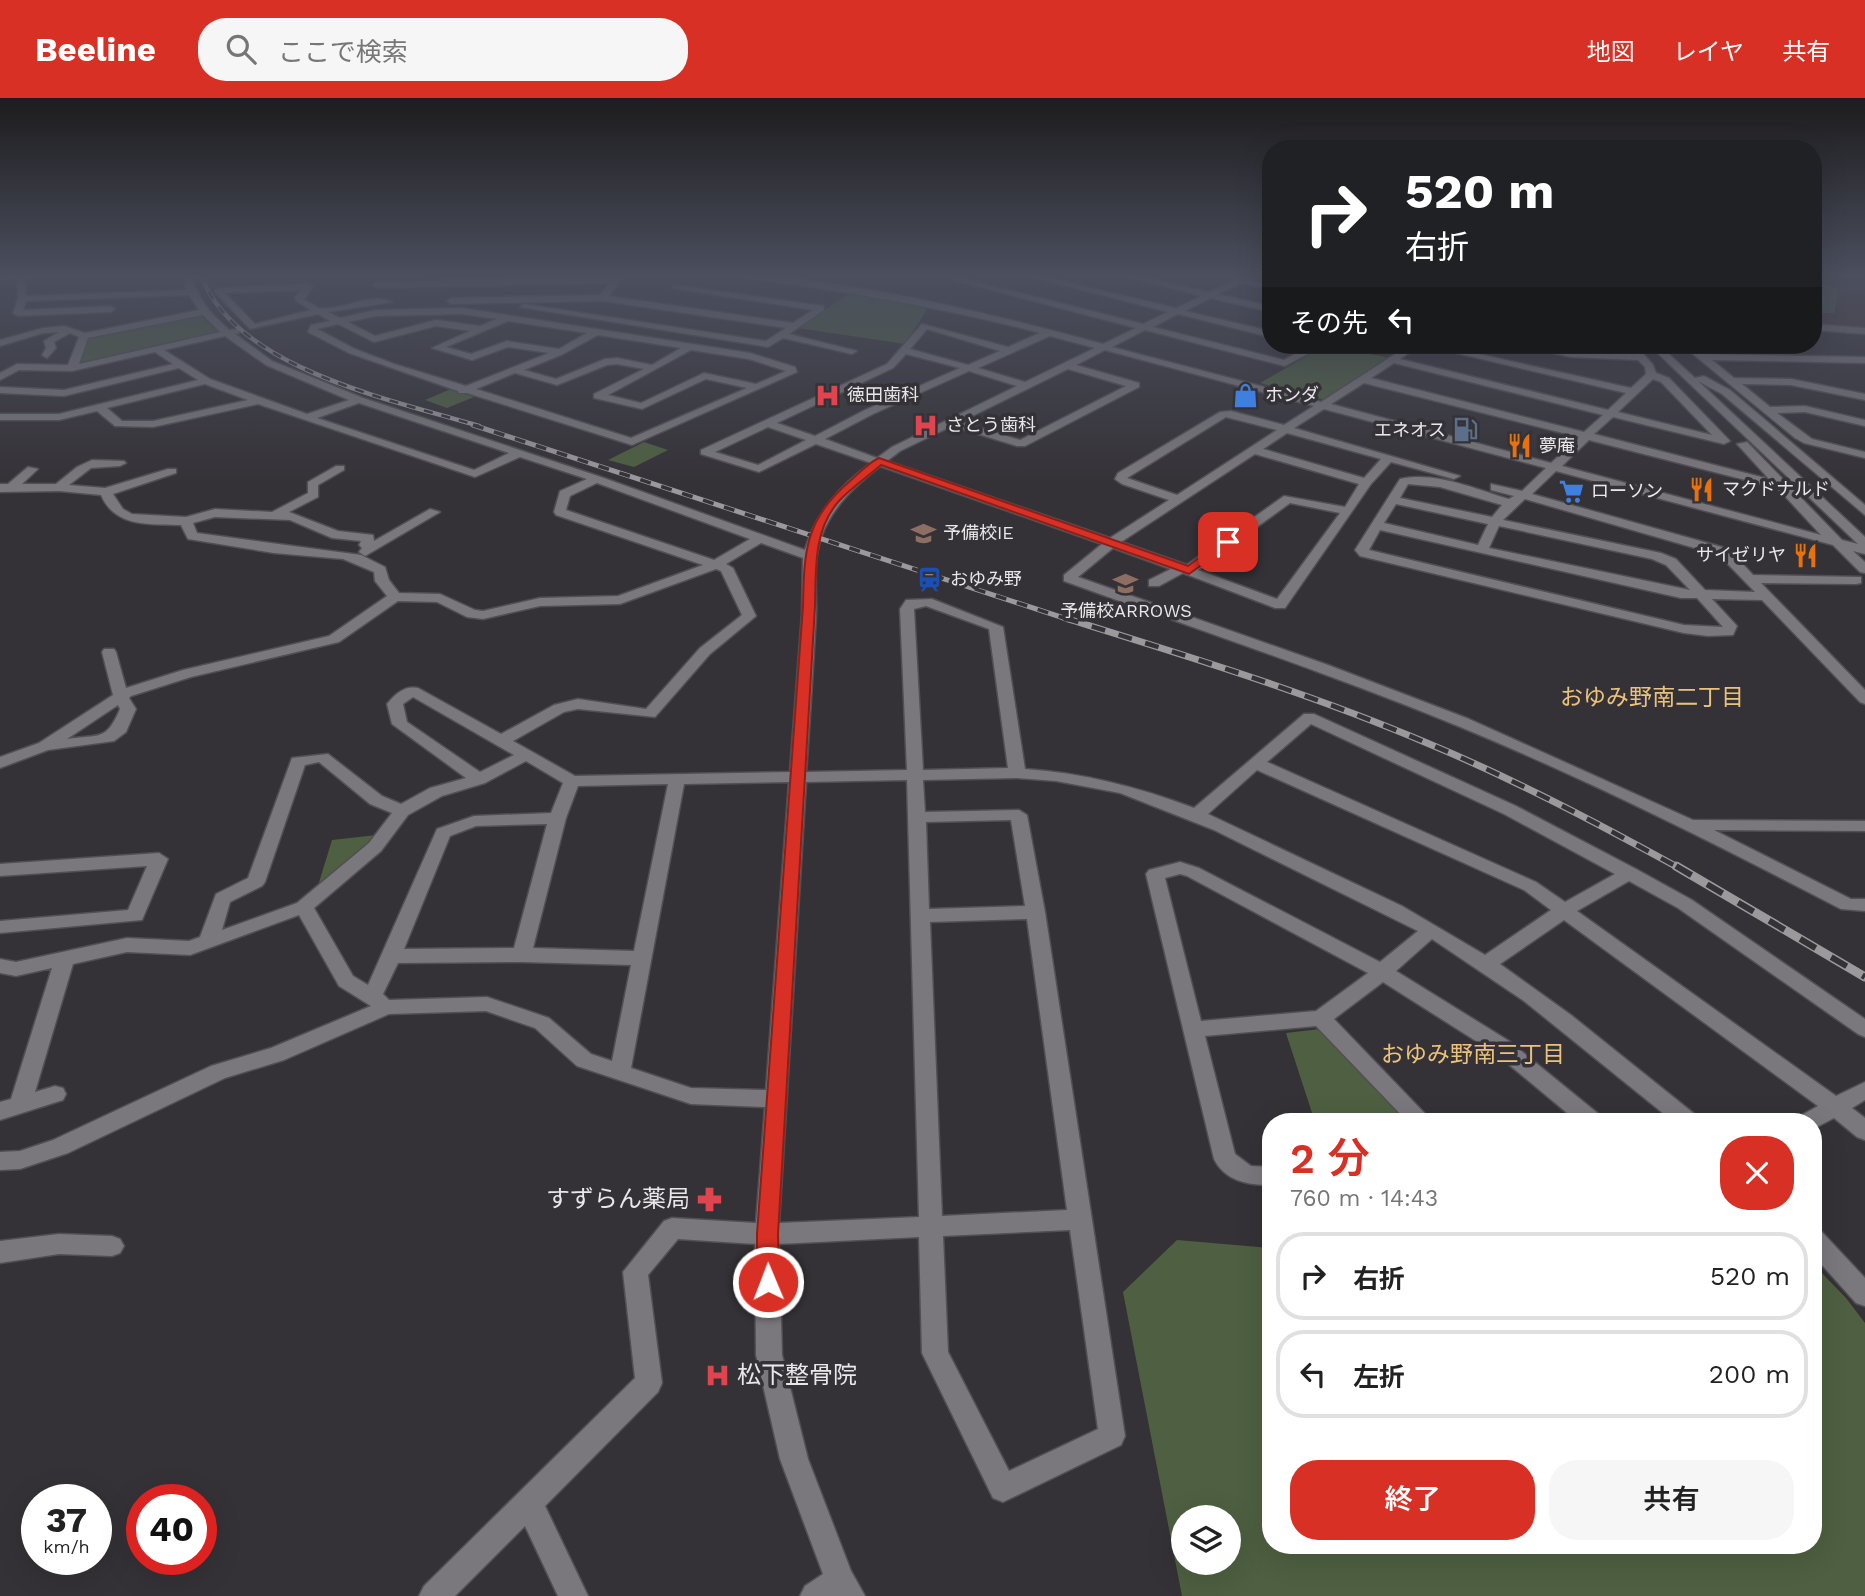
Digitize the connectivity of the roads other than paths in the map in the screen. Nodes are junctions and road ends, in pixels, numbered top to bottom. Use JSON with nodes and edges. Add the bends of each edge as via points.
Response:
{"nodes":[{"id":1,"x":50,"y":345,"type":"edge"},
{"id":2,"x":81,"y":345,"type":"edge"},
{"id":3,"x":174,"y":345,"type":"edge"},
{"id":4,"x":244,"y":345,"type":"edge"},
{"id":5,"x":340,"y":345,"type":"edge"},
{"id":6,"x":444,"y":345,"type":"edge"},
{"id":7,"x":505,"y":345,"type":"edge"},
{"id":8,"x":513,"y":345,"type":"edge"},
{"id":9,"x":573,"y":345,"type":"edge"},
{"id":10,"x":676,"y":345,"type":"edge"},
{"id":11,"x":825,"y":345,"type":"edge"},
{"id":12,"x":910,"y":345,"type":"edge"},
{"id":13,"x":990,"y":345,"type":"edge"},
{"id":14,"x":1020,"y":345,"type":"edge"},
{"id":15,"x":1092,"y":345,"type":"edge"},
{"id":16,"x":1110,"y":345,"type":"edge"},
{"id":17,"x":1214,"y":345,"type":"edge"},
{"id":18,"x":689,"y":347,"type":"junction"},
{"id":19,"x":1104,"y":348,"type":"junction"},
{"id":20,"x":156,"y":349,"type":"junction"},
{"id":21,"x":1008,"y":350,"type":"junction"},
{"id":22,"x":852,"y":351,"type":"dead end"},
{"id":23,"x":905,"y":351,"type":"junction"},
{"id":24,"x":560,"y":352,"type":"junction"},
{"id":25,"x":1301,"y":354,"type":"edge"},
{"id":26,"x":1401,"y":354,"type":"edge"},
{"id":27,"x":1466,"y":354,"type":"edge"},
{"id":28,"x":1570,"y":354,"type":"edge"},
{"id":29,"x":1640,"y":354,"type":"edge"},
{"id":30,"x":1664,"y":354,"type":"edge"},
{"id":31,"x":1675,"y":354,"type":"edge"},
{"id":32,"x":1696,"y":354,"type":"edge"},
{"id":33,"x":47,"y":355,"type":"dead end"},
{"id":34,"x":1643,"y":357,"type":"junction"},
{"id":35,"x":1701,"y":358,"type":"junction"},
{"id":36,"x":1392,"y":360,"type":"junction"},
{"id":37,"x":1671,"y":360,"type":"junction"},
{"id":38,"x":1865,"y":360,"type":"edge"},
{"id":39,"x":181,"y":365,"type":"junction"},
{"id":40,"x":1066,"y":365,"type":"junction"},
{"id":41,"x":72,"y":368,"type":"junction"},
{"id":42,"x":654,"y":368,"type":"junction"},
{"id":43,"x":970,"y":368,"type":"junction"},
{"id":44,"x":514,"y":370,"type":"junction"},
{"id":45,"x":1651,"y":375,"type":"junction"},
{"id":46,"x":0,"y":377,"type":"edge"},
{"id":47,"x":1700,"y":377,"type":"junction"},
{"id":48,"x":1362,"y":379,"type":"junction"},
{"id":49,"x":206,"y":381,"type":"junction"},
{"id":50,"x":1731,"y":381,"type":"junction"},
{"id":51,"x":1026,"y":385,"type":"junction"},
{"id":52,"x":757,"y":387,"type":"junction"},
{"id":53,"x":0,"y":390,"type":"edge"},
{"id":54,"x":463,"y":391,"type":"junction"},
{"id":55,"x":1633,"y":392,"type":"junction"},
{"id":56,"x":1865,"y":397,"type":"edge"},
{"id":57,"x":261,"y":400,"type":"junction"},
{"id":58,"x":359,"y":400,"type":"junction"},
{"id":59,"x":1321,"y":406,"type":"junction"},
{"id":60,"x":99,"y":407,"type":"junction"},
{"id":61,"x":1769,"y":410,"type":"junction"},
{"id":62,"x":1609,"y":413,"type":"junction"},
{"id":63,"x":0,"y":417,"type":"edge"},
{"id":64,"x":307,"y":418,"type":"junction"},
{"id":65,"x":765,"y":422,"type":"junction"},
{"id":66,"x":950,"y":422,"type":"junction"},
{"id":67,"x":1865,"y":423,"type":"edge"},
{"id":68,"x":1285,"y":429,"type":"junction"},
{"id":69,"x":1586,"y":436,"type":"junction"},
{"id":70,"x":813,"y":440,"type":"junction"},
{"id":71,"x":1724,"y":441,"type":"junction"},
{"id":72,"x":1253,"y":450,"type":"junction"},
{"id":73,"x":519,"y":453,"type":"junction"},
{"id":74,"x":1865,"y":455,"type":"edge"},
{"id":75,"x":1388,"y":458,"type":"junction"},
{"id":76,"x":879,"y":461,"type":"junction"},
{"id":77,"x":120,"y":463,"type":"dead end"},
{"id":78,"x":1552,"y":467,"type":"junction"},
{"id":79,"x":340,"y":468,"type":"dead end"},
{"id":80,"x":32,"y":470,"type":"dead end"},
{"id":81,"x":173,"y":471,"type":"dead end"},
{"id":82,"x":597,"y":479,"type":"junction"},
{"id":83,"x":1765,"y":481,"type":"junction"},
{"id":84,"x":1366,"y":482,"type":"junction"},
{"id":85,"x":59,"y":486,"type":"junction"},
{"id":86,"x":6,"y":488,"type":"edge"},
{"id":87,"x":106,"y":492,"type":"junction"},
{"id":88,"x":1524,"y":495,"type":"junction"},
{"id":89,"x":1179,"y":499,"type":"junction"},
{"id":90,"x":1393,"y":499,"type":"junction"},
{"id":91,"x":1508,"y":503,"type":"junction"},
{"id":92,"x":1348,"y":511,"type":"junction"},
{"id":93,"x":1865,"y":511,"type":"edge"},
{"id":94,"x":434,"y":512,"type":"dead end"},
{"id":95,"x":275,"y":515,"type":"junction"},
{"id":96,"x":186,"y":521,"type":"junction"},
{"id":97,"x":1494,"y":522,"type":"junction"},
{"id":98,"x":1377,"y":525,"type":"junction"},
{"id":99,"x":1807,"y":528,"type":"dead end"},
{"id":100,"x":1865,"y":530,"type":"edge"},
{"id":101,"x":762,"y":537,"type":"junction"},
{"id":102,"x":1111,"y":543,"type":"junction"},
{"id":103,"x":1865,"y":544,"type":"edge"},
{"id":104,"x":374,"y":545,"type":"junction"},
{"id":105,"x":1834,"y":547,"type":"junction"},
{"id":106,"x":1482,"y":550,"type":"junction"},
{"id":107,"x":1865,"y":550,"type":"edge"},
{"id":108,"x":810,"y":556,"type":"junction"},
{"id":109,"x":356,"y":558,"type":"junction"},
{"id":110,"x":714,"y":565,"type":"junction"},
{"id":111,"x":1186,"y":569,"type":"junction"},
{"id":112,"x":1751,"y":579,"type":"junction"},
{"id":113,"x":1862,"y":579,"type":"edge"},
{"id":114,"x":1154,"y":583,"type":"dead end"},
{"id":115,"x":1700,"y":594,"type":"junction"},
{"id":116,"x":1769,"y":596,"type":"junction"},
{"id":117,"x":395,"y":597,"type":"junction"},
{"id":118,"x":109,"y":652,"type":"dead end"},
{"id":119,"x":121,"y":697,"type":"junction"},
{"id":120,"x":1865,"y":699,"type":"edge"},
{"id":121,"x":503,"y":740,"type":"junction"},
{"id":122,"x":45,"y":746,"type":"junction"},
{"id":123,"x":528,"y":754,"type":"junction"},
{"id":124,"x":0,"y":763,"type":"edge"},
{"id":125,"x":1255,"y":764,"type":"junction"},
{"id":126,"x":1017,"y":773,"type":"junction"},
{"id":127,"x":915,"y":775,"type":"junction"},
{"id":128,"x":479,"y":779,"type":"junction"},
{"id":129,"x":798,"y":779,"type":"junction"},
{"id":130,"x":677,"y":780,"type":"junction"},
{"id":131,"x":572,"y":781,"type":"junction"},
{"id":132,"x":402,"y":811,"type":"junction"},
{"id":133,"x":1197,"y":814,"type":"junction"},
{"id":134,"x":917,"y":817,"type":"junction"},
{"id":135,"x":557,"y":818,"type":"junction"},
{"id":136,"x":1693,"y":824,"type":"junction"},
{"id":137,"x":1865,"y":826,"type":"edge"},
{"id":138,"x":0,"y":870,"type":"edge"},
{"id":139,"x":1630,"y":873,"type":"junction"},
{"id":140,"x":1865,"y":905,"type":"edge"},
{"id":141,"x":304,"y":907,"type":"junction"},
{"id":142,"x":1565,"y":910,"type":"junction"},
{"id":143,"x":1036,"y":912,"type":"junction"},
{"id":144,"x":920,"y":916,"type":"junction"},
{"id":145,"x":0,"y":927,"type":"edge"},
{"id":146,"x":1431,"y":930,"type":"junction"},
{"id":147,"x":209,"y":940,"type":"junction"},
{"id":148,"x":522,"y":955,"type":"junction"},
{"id":149,"x":392,"y":956,"type":"junction"},
{"id":150,"x":641,"y":958,"type":"junction"},
{"id":151,"x":65,"y":959,"type":"junction"},
{"id":152,"x":1485,"y":965,"type":"junction"},
{"id":153,"x":0,"y":966,"type":"edge"},
{"id":154,"x":1381,"y":971,"type":"junction"},
{"id":155,"x":379,"y":1002,"type":"junction"},
{"id":156,"x":1321,"y":1018,"type":"junction"},
{"id":157,"x":1192,"y":1029,"type":"junction"},
{"id":158,"x":1865,"y":1029,"type":"edge"},
{"id":159,"x":620,"y":1072,"type":"junction"},
{"id":160,"x":1865,"y":1090,"type":"edge"},
{"id":161,"x":55,"y":1094,"type":"dead end"},
{"id":162,"x":776,"y":1099,"type":"junction"},
{"id":163,"x":1836,"y":1107,"type":"junction"},
{"id":164,"x":10,"y":1109,"type":"edge"},
{"id":165,"x":1413,"y":1113,"type":"edge"},
{"id":166,"x":1581,"y":1113,"type":"edge"},
{"id":167,"x":1678,"y":1113,"type":"edge"},
{"id":168,"x":1822,"y":1114,"type":"edge"},
{"id":169,"x":1865,"y":1131,"type":"edge"},
{"id":170,"x":0,"y":1161,"type":"edge"},
{"id":171,"x":1262,"y":1176,"type":"edge"},
{"id":172,"x":1078,"y":1220,"type":"junction"},
{"id":173,"x":931,"y":1227,"type":"junction"},
{"id":174,"x":767,"y":1234,"type":"junction"},
{"id":175,"x":111,"y":1246,"type":"dead end"},
{"id":176,"x":1822,"y":1248,"type":"edge"},
{"id":177,"x":0,"y":1252,"type":"edge"},
{"id":178,"x":1865,"y":1295,"type":"edge"},
{"id":179,"x":529,"y":1504,"type":"junction"},
{"id":180,"x":845,"y":1588,"type":"edge"},
{"id":181,"x":434,"y":1596,"type":"edge"},
{"id":182,"x":573,"y":1596,"type":"edge"},
{"id":183,"x":815,"y":1596,"type":"edge"}],
"edges":[{"from":1,"to":33,"type":"street"},
{"from":2,"to":41,"type":"street"},
{"from":3,"to":20,"type":"street"},
{"from":4,"to":58,"type":"street","via":[[270,363]]},
{"from":5,"to":54,"type":"street"},
{"from":6,"to":7,"type":"street","via":[[437,348],[472,357]]},
{"from":8,"to":24,"type":"street"},
{"from":9,"to":24,"type":"street"},
{"from":10,"to":18,"type":"street"},
{"from":11,"to":22,"type":"street"},
{"from":12,"to":23,"type":"street"},
{"from":13,"to":21,"type":"street"},
{"from":14,"to":21,"type":"street"},
{"from":15,"to":19,"type":"street"},
{"from":16,"to":19,"type":"street"},
{"from":17,"to":25,"type":"street","via":[[1285,363]]},
{"from":18,"to":42,"type":"street"},
{"from":18,"to":52,"type":"street","via":[[750,356],[792,369]]},
{"from":19,"to":40,"type":"street"},
{"from":19,"to":59,"type":"street"},
{"from":20,"to":39,"type":"street"},
{"from":20,"to":41,"type":"street"},
{"from":21,"to":43,"type":"street"},
{"from":23,"to":43,"type":"street"},
{"from":23,"to":65,"type":"street","via":[[890,366]]},
{"from":24,"to":44,"type":"street"},
{"from":26,"to":36,"type":"street"},
{"from":27,"to":55,"type":"street"},
{"from":28,"to":34,"type":"street"},
{"from":29,"to":34,"type":"street"},
{"from":30,"to":37,"type":"street"},
{"from":31,"to":47,"type":"street"},
{"from":32,"to":35,"type":"street"},
{"from":34,"to":45,"type":"street"},
{"from":35,"to":38,"type":"street"},
{"from":35,"to":50,"type":"street"},
{"from":36,"to":48,"type":"street"},
{"from":36,"to":62,"type":"street"},
{"from":37,"to":103,"type":"street"},
{"from":37,"to":105,"type":"street","via":[[1695,393]]},
{"from":39,"to":49,"type":"street"},
{"from":39,"to":53,"type":"street","via":[[64,393]]},
{"from":40,"to":51,"type":"street"},
{"from":40,"to":66,"type":"street","via":[[1135,385],[1021,444]]},
{"from":41,"to":46,"type":"street","via":[[17,367]]},
{"from":42,"to":44,"type":"street","via":[[605,362],[557,382]]},
{"from":42,"to":52,"type":"street","via":[[598,396],[642,406],[704,376]]},
{"from":43,"to":51,"type":"street"},
{"from":43,"to":70,"type":"street"},
{"from":44,"to":54,"type":"street"},
{"from":45,"to":55,"type":"street"},
{"from":45,"to":71,"type":"street","via":[[1665,380]]},
{"from":47,"to":93,"type":"street","via":[[1726,392]]},
{"from":47,"to":100,"type":"street"},
{"from":48,"to":59,"type":"street"},
{"from":48,"to":69,"type":"street"},
{"from":49,"to":57,"type":"street"},
{"from":49,"to":60,"type":"street"},
{"from":50,"to":56,"type":"street","via":[[1791,382]]},
{"from":50,"to":61,"type":"street"},
{"from":51,"to":66,"type":"street"},
{"from":52,"to":54,"type":"street","via":[[632,442]]},
{"from":55,"to":62,"type":"street"},
{"from":57,"to":60,"type":"street","via":[[153,424],[118,424]]},
{"from":57,"to":64,"type":"street"},
{"from":58,"to":64,"type":"street"},
{"from":58,"to":73,"type":"street"},
{"from":59,"to":68,"type":"street"},
{"from":59,"to":78,"type":"street"},
{"from":60,"to":63,"type":"street","via":[[51,418]]},
{"from":61,"to":67,"type":"street","via":[[1805,409]]},
{"from":61,"to":74,"type":"street","via":[[1808,441]]},
{"from":62,"to":69,"type":"street"},
{"from":62,"to":71,"type":"street"},
{"from":64,"to":73,"type":"street","via":[[475,474]]},
{"from":65,"to":70,"type":"street"},
{"from":65,"to":70,"type":"street","via":[[705,452],[759,469]]},
{"from":66,"to":76,"type":"street"},
{"from":68,"to":72,"type":"street"},
{"from":68,"to":75,"type":"street"},
{"from":68,"to":89,"type":"street","via":[[1224,414],[1122,475],[1126,482]]},
{"from":69,"to":78,"type":"street"},
{"from":69,"to":83,"type":"street"},
{"from":70,"to":76,"type":"street"},
{"from":71,"to":83,"type":"street"},
{"from":72,"to":84,"type":"street"},
{"from":72,"to":89,"type":"street"},
{"from":73,"to":82,"type":"street"},
{"from":75,"to":84,"type":"street"},
{"from":75,"to":88,"type":"street"},
{"from":76,"to":102,"type":"street"},
{"from":76,"to":108,"type":"street","via":[[834,500],[819,524]]},
{"from":77,"to":85,"type":"street","via":[[88,464]]},
{"from":78,"to":88,"type":"street"},
{"from":78,"to":105,"type":"street"},
{"from":79,"to":95,"type":"street","via":[[312,484],[314,494]]},
{"from":80,"to":86,"type":"street"},
{"from":81,"to":87,"type":"street"},
{"from":82,"to":101,"type":"street"},
{"from":82,"to":110,"type":"street","via":[[565,494],[560,512]]},
{"from":83,"to":99,"type":"street"},
{"from":84,"to":92,"type":"street"},
{"from":85,"to":86,"type":"street"},
{"from":85,"to":87,"type":"street"},
{"from":87,"to":96,"type":"street","via":[[109,503],[128,519]]},
{"from":88,"to":91,"type":"street"},
{"from":88,"to":112,"type":"street","via":[[1724,552]]},
{"from":89,"to":102,"type":"street"},
{"from":90,"to":91,"type":"street","via":[[1409,479]]},
{"from":90,"to":97,"type":"street"},
{"from":90,"to":98,"type":"street"},
{"from":91,"to":97,"type":"street"},
{"from":92,"to":111,"type":"street","via":[[1287,499]]},
{"from":92,"to":111,"type":"street","via":[[1280,605]]},
{"from":94,"to":104,"type":"street"},
{"from":95,"to":96,"type":"street","via":[[215,513]]},
{"from":95,"to":104,"type":"street","via":[[299,517],[336,534],[369,538],[365,545]]},
{"from":96,"to":109,"type":"street","via":[[192,536]]},
{"from":97,"to":106,"type":"street"},
{"from":97,"to":115,"type":"street","via":[[1656,556],[1671,562]]},
{"from":98,"to":106,"type":"street"},
{"from":98,"to":115,"type":"street","via":[[1361,550],[1365,553],[1684,629],[1728,632],[1730,626]]},
{"from":101,"to":108,"type":"street"},
{"from":101,"to":110,"type":"street"},
{"from":102,"to":111,"type":"street"},
{"from":102,"to":136,"type":"street","via":[[1069,578],[1406,699]]},
{"from":104,"to":109,"type":"street"},
{"from":105,"to":107,"type":"street"},
{"from":105,"to":113,"type":"street"},
{"from":106,"to":115,"type":"street","via":[[1681,594]]},
{"from":108,"to":129,"type":"street"},
{"from":109,"to":117,"type":"street","via":[[380,570],[382,581]]},
{"from":110,"to":117,"type":"street","via":[[620,600],[540,602],[483,615],[440,598]]},
{"from":110,"to":121,"type":"street","via":[[726,568],[749,616],[705,651],[650,714],[578,704],[559,708]]},
{"from":111,"to":114,"type":"street"},
{"from":112,"to":113,"type":"street"},
{"from":112,"to":116,"type":"street"},
{"from":115,"to":116,"type":"street"},
{"from":116,"to":120,"type":"street"},
{"from":117,"to":119,"type":"street","via":[[334,639],[188,673]]},
{"from":118,"to":119,"type":"street"},
{"from":119,"to":122,"type":"street"},
{"from":119,"to":122,"type":"street","via":[[128,709],[118,732],[108,738]]},
{"from":121,"to":123,"type":"street"},
{"from":121,"to":128,"type":"street","via":[[413,691],[395,704],[400,724]]},
{"from":122,"to":124,"type":"street"},
{"from":123,"to":128,"type":"street"},
{"from":123,"to":131,"type":"street"},
{"from":125,"to":133,"type":"street"},
{"from":125,"to":139,"type":"street","via":[[1309,718],[1486,798]]},
{"from":125,"to":142,"type":"street","via":[[1530,886]]},
{"from":126,"to":127,"type":"street"},
{"from":126,"to":127,"type":"street","via":[[996,627],[919,600],[907,609]]},
{"from":126,"to":133,"type":"street","via":[[1111,785]]},
{"from":127,"to":129,"type":"street"},
{"from":127,"to":134,"type":"street"},
{"from":128,"to":132,"type":"street","via":[[436,792]]},
{"from":129,"to":130,"type":"street"},
{"from":129,"to":162,"type":"street"},
{"from":130,"to":131,"type":"street"},
{"from":130,"to":150,"type":"street"},
{"from":131,"to":135,"type":"street"},
{"from":132,"to":141,"type":"street","via":[[375,847]]},
{"from":132,"to":147,"type":"street","via":[[376,800],[323,757],[298,761],[256,882],[222,898]]},
{"from":133,"to":146,"type":"street"},
{"from":134,"to":143,"type":"street","via":[[1019,815]]},
{"from":134,"to":144,"type":"street"},
{"from":135,"to":148,"type":"street"},
{"from":135,"to":149,"type":"street","via":[[474,821],[443,833]]},
{"from":136,"to":137,"type":"street"},
{"from":136,"to":140,"type":"street","via":[[1848,905]]},
{"from":138,"to":145,"type":"street","via":[[159,859],[135,916]]},
{"from":139,"to":142,"type":"street"},
{"from":139,"to":158,"type":"street","via":[[1696,912]]},
{"from":141,"to":147,"type":"street"},
{"from":141,"to":155,"type":"street","via":[[346,981]]},
{"from":142,"to":152,"type":"street"},
{"from":142,"to":163,"type":"street"},
{"from":143,"to":144,"type":"street"},
{"from":143,"to":172,"type":"street"},
{"from":144,"to":173,"type":"street"},
{"from":146,"to":152,"type":"street"},
{"from":146,"to":154,"type":"street"},
{"from":147,"to":151,"type":"street","via":[[190,948],[127,946]]},
{"from":148,"to":149,"type":"street"},
{"from":148,"to":150,"type":"street"},
{"from":149,"to":155,"type":"street"},
{"from":150,"to":159,"type":"street"},
{"from":151,"to":153,"type":"street","via":[[16,969]]},
{"from":151,"to":164,"type":"street"},
{"from":152,"to":167,"type":"street"},
{"from":154,"to":156,"type":"street"},
{"from":154,"to":157,"type":"street","via":[[1193,872],[1180,867],[1155,874]]},
{"from":154,"to":166,"type":"street","via":[[1502,1047]]},
{"from":155,"to":159,"type":"street","via":[[487,1004],[542,1023],[584,1060]]},
{"from":155,"to":170,"type":"street","via":[[277,1054],[218,1072],[60,1147],[20,1160]]},
{"from":156,"to":157,"type":"street"},
{"from":156,"to":165,"type":"street"},
{"from":157,"to":171,"type":"street","via":[[1225,1159],[1246,1175]]},
{"from":159,"to":162,"type":"street","via":[[691,1096]]},
{"from":160,"to":163,"type":"street"},
{"from":161,"to":164,"type":"street"},
{"from":162,"to":174,"type":"street"},
{"from":163,"to":168,"type":"street"},
{"from":163,"to":169,"type":"street"},
{"from":172,"to":173,"type":"street"},
{"from":172,"to":173,"type":"street","via":[[1112,1436],[1003,1488],[935,1353]]},
{"from":173,"to":174,"type":"street"},
{"from":174,"to":179,"type":"street","via":[[672,1228],[635,1272],[649,1383]]},
{"from":174,"to":180,"type":"street","via":[[769,1354],[794,1459]]},
{"from":175,"to":177,"type":"street","via":[[59,1244]]},
{"from":176,"to":178,"type":"street"},
{"from":179,"to":181,"type":"street"},
{"from":179,"to":182,"type":"street"},
{"from":180,"to":183,"type":"street"}]}
